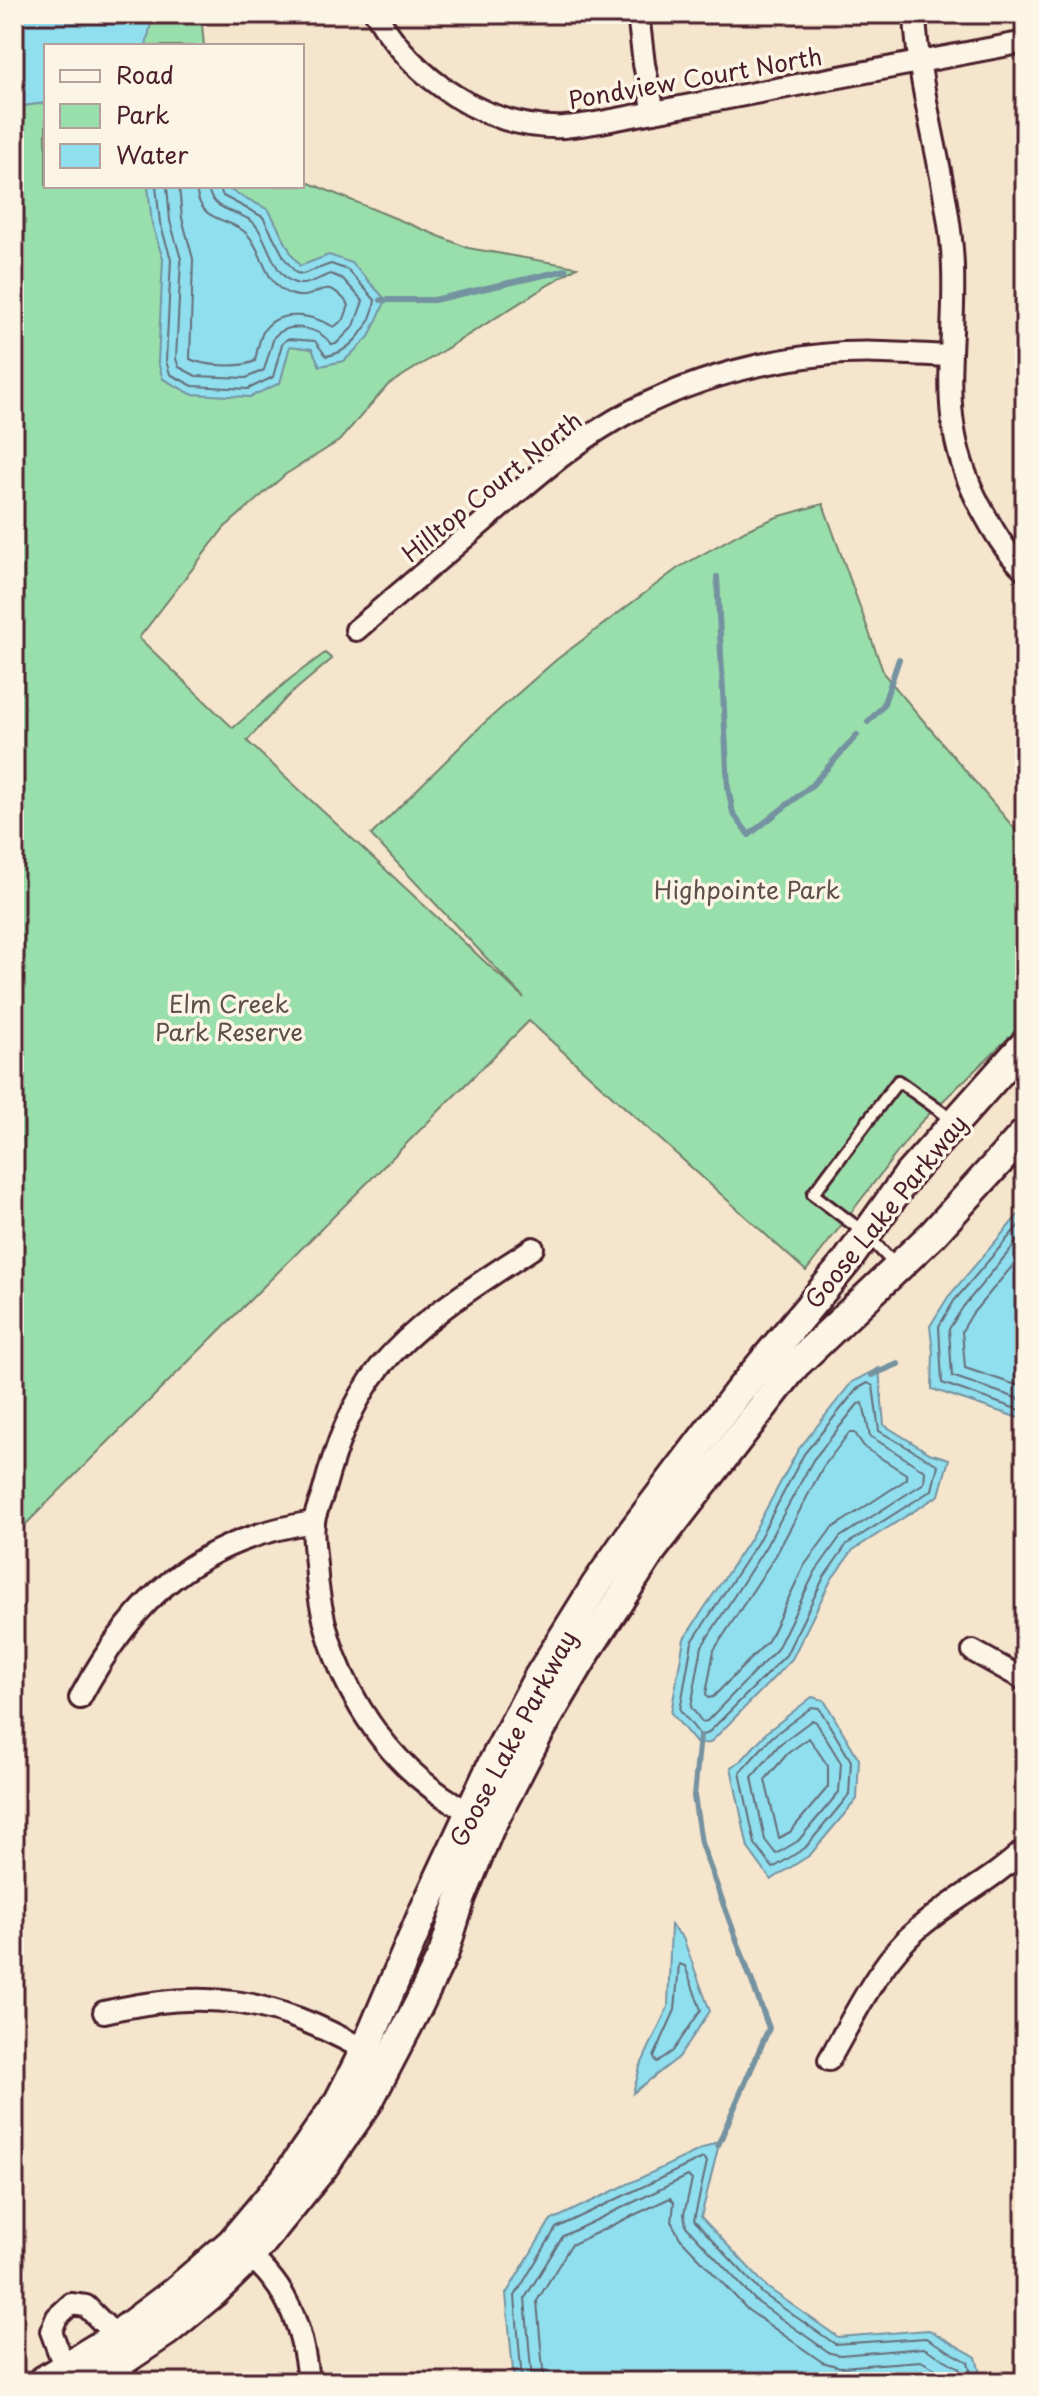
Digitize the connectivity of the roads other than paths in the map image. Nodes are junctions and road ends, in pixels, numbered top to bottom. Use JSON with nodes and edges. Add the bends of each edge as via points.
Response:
{"nodes":[{"id":1,"x":376,"y":14,"type":"edge"},
{"id":2,"x":638,"y":14,"type":"edge"},
{"id":3,"x":915,"y":14,"type":"edge"},
{"id":4,"x":1025,"y":42,"type":"edge"},
{"id":5,"x":920,"y":62,"type":"junction"},
{"id":6,"x":654,"y":112,"type":"junction"},
{"id":7,"x":949,"y":356,"type":"junction"},
{"id":8,"x":1025,"y":570,"type":"edge"},
{"id":9,"x":356,"y":630,"type":"dead end"},
{"id":10,"x":1025,"y":1044,"type":"edge"},
{"id":11,"x":955,"y":1121,"type":"junction"},
{"id":12,"x":1025,"y":1133,"type":"edge"},
{"id":13,"x":866,"y":1234,"type":"junction"},
{"id":14,"x":533,"y":1248,"type":"dead end"},
{"id":15,"x":897,"y":1267,"type":"junction"},
{"id":16,"x":314,"y":1522,"type":"junction"},
{"id":17,"x":973,"y":1651,"type":"dead end"},
{"id":18,"x":1025,"y":1680,"type":"edge"},
{"id":19,"x":80,"y":1698,"type":"dead end"},
{"id":20,"x":469,"y":1812,"type":"junction"},
{"id":21,"x":1025,"y":1849,"type":"edge"},
{"id":22,"x":104,"y":2012,"type":"dead end"},
{"id":23,"x":365,"y":2050,"type":"junction"},
{"id":24,"x":829,"y":2060,"type":"dead end"},
{"id":25,"x":242,"y":2249,"type":"junction"},
{"id":26,"x":116,"y":2336,"type":"junction"},
{"id":27,"x":54,"y":2377,"type":"edge"},
{"id":28,"x":91,"y":2382,"type":"edge"},
{"id":29,"x":308,"y":2382,"type":"edge"}],
"edges":[{"from":1,"to":6,"type":"street","name":"Pondview Court North","via":[[418,69],[485,112],[561,127]]},
{"from":2,"to":6,"type":"street"},
{"from":3,"to":5,"type":"street"},
{"from":4,"to":5,"type":"street","name":"Pondview Court North"},
{"from":5,"to":6,"type":"street","name":"Pondview Court North"},
{"from":5,"to":7,"type":"street","via":[[952,250]]},
{"from":7,"to":8,"type":"street","via":[[953,435],[966,480],[998,538]]},
{"from":7,"to":9,"type":"street","name":"Hilltop Court North","via":[[823,355],[762,364],[702,381],[629,412],[538,475]]},
{"from":10,"to":11,"type":"street","name":"Goose Lake Parkway"},
{"from":11,"to":13,"type":"street","name":"Goose Lake Parkway"},
{"from":11,"to":13,"type":"lane","via":[[898,1081],[813,1194]]},
{"from":12,"to":15,"type":"street","name":"Goose Lake Parkway"},
{"from":13,"to":15,"type":"lane"},
{"from":13,"to":20,"type":"street","name":"Goose Lake Parkway","via":[[633,1531],[538,1678]]},
{"from":14,"to":16,"type":"street","via":[[451,1302],[380,1368],[353,1407],[334,1451]]},
{"from":15,"to":25,"type":"street","name":"Goose Lake Parkway","via":[[795,1365],[644,1562],[588,1649],[489,1829],[444,1952],[368,2102],[323,2167]]},
{"from":16,"to":19,"type":"street","via":[[274,1528],[232,1543],[158,1590],[126,1622]]},
{"from":16,"to":20,"type":"street","via":[[317,1589],[327,1638],[347,1684],[372,1726],[404,1763]]},
{"from":17,"to":18,"type":"street"},
{"from":20,"to":23,"type":"street","name":"Goose Lake Parkway"},
{"from":21,"to":24,"type":"street","via":[[918,1928],[895,1952]]},
{"from":22,"to":23,"type":"street","via":[[175,1999],[248,2003],[292,2016]]},
{"from":23,"to":25,"type":"street","name":"Goose Lake Parkway","via":[[339,2101]]},
{"from":25,"to":26,"type":"street","name":"Goose Lake Parkway"},
{"from":25,"to":28,"type":"street","name":"Goose Lake Parkway","via":[[167,2331]]},
{"from":25,"to":29,"type":"street","via":[[289,2301]]},
{"from":26,"to":27,"type":"street","name":"Goose Lake Parkway"},
{"from":26,"to":27,"type":"street","via":[[86,2306],[71,2304],[51,2331]]}]}
